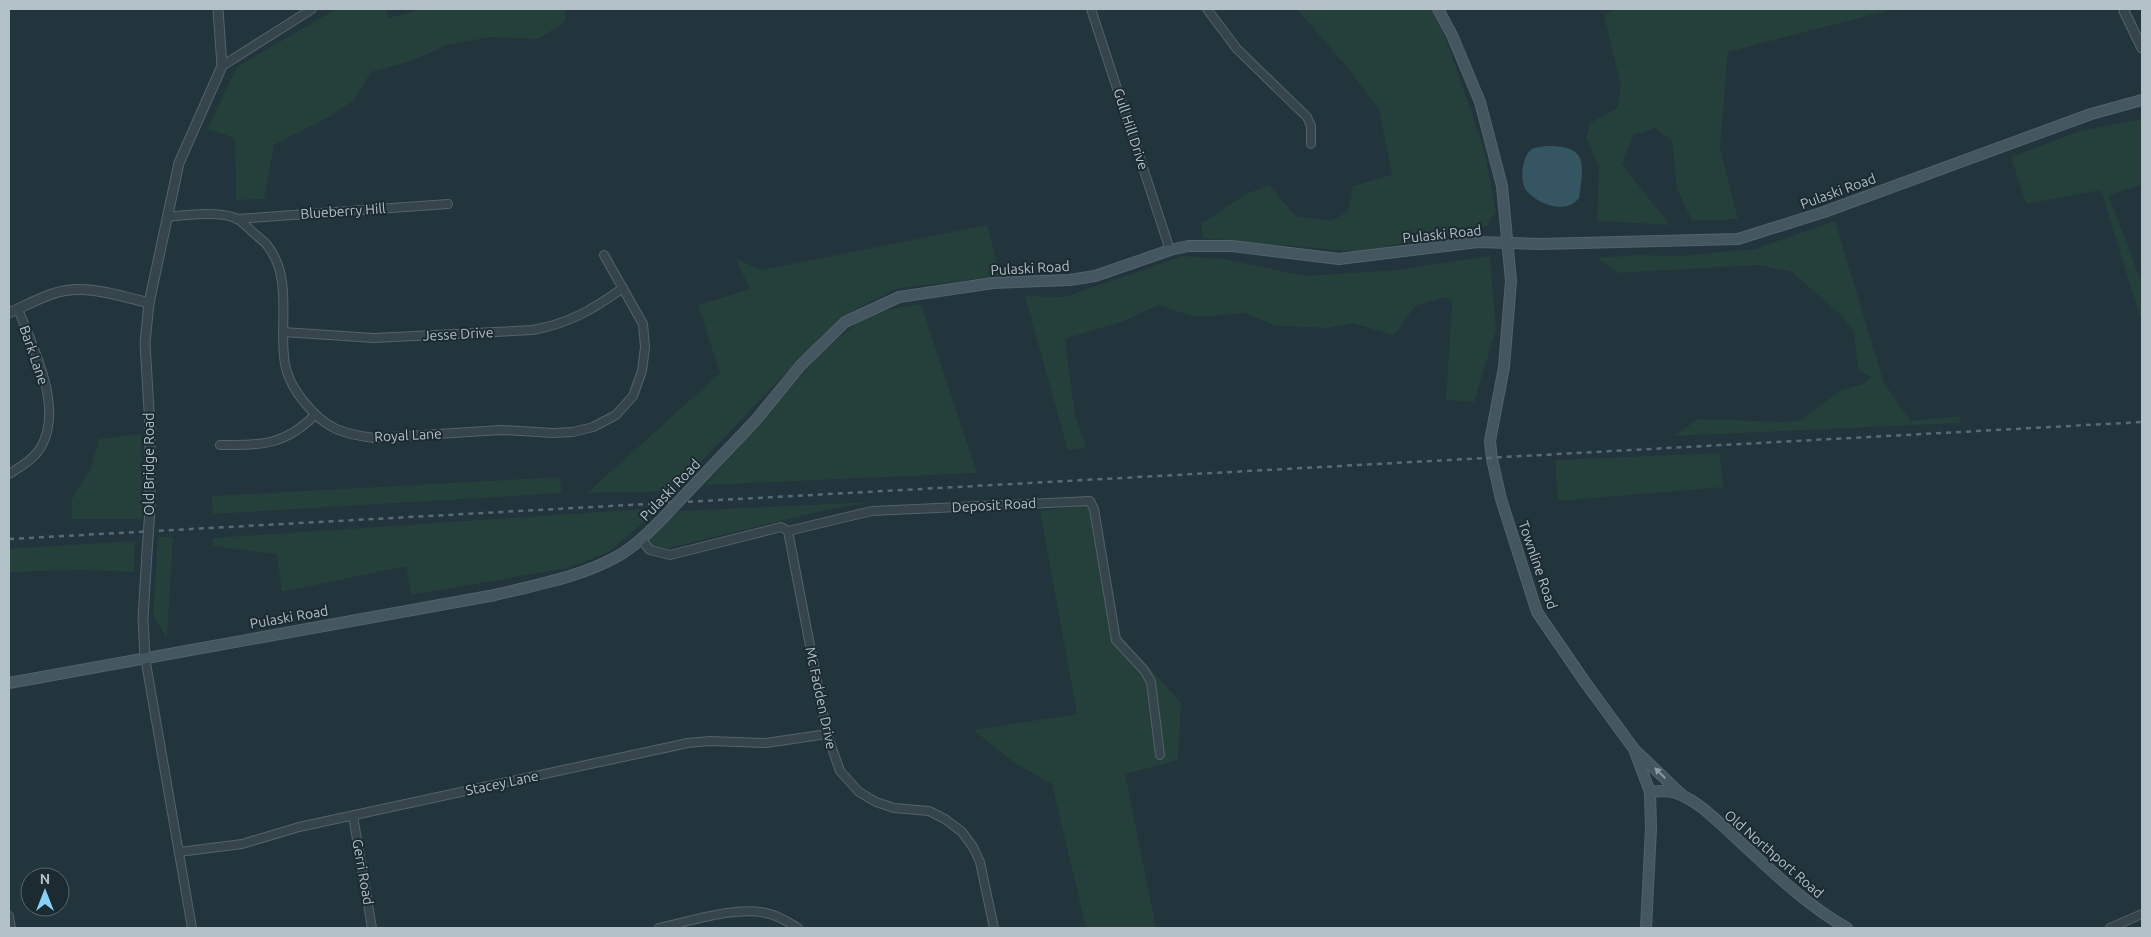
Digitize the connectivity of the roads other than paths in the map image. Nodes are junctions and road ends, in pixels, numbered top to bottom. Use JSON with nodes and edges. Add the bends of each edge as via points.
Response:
{"nodes":[{"id":1,"x":218,"y":9,"type":"edge"},
{"id":2,"x":1091,"y":9,"type":"edge"},
{"id":3,"x":1207,"y":9,"type":"edge"},
{"id":4,"x":1438,"y":9,"type":"edge"},
{"id":5,"x":308,"y":10,"type":"edge"},
{"id":6,"x":2124,"y":10,"type":"edge"},
{"id":7,"x":2142,"y":48,"type":"edge"},
{"id":8,"x":222,"y":66,"type":"junction"},
{"id":9,"x":2142,"y":100,"type":"edge"},
{"id":10,"x":1311,"y":144,"type":"dead end"},
{"id":11,"x":448,"y":204,"type":"dead end"},
{"id":12,"x":167,"y":217,"type":"junction"},
{"id":13,"x":237,"y":218,"type":"junction"},
{"id":14,"x":1508,"y":243,"type":"junction"},
{"id":15,"x":1170,"y":250,"type":"junction"},
{"id":16,"x":604,"y":254,"type":"dead end"},
{"id":17,"x":622,"y":288,"type":"junction"},
{"id":18,"x":148,"y":303,"type":"junction"},
{"id":19,"x":13,"y":312,"type":"edge"},
{"id":20,"x":283,"y":332,"type":"junction"},
{"id":21,"x":315,"y":415,"type":"junction"},
{"id":22,"x":220,"y":445,"type":"dead end"},
{"id":23,"x":9,"y":474,"type":"edge"},
{"id":24,"x":788,"y":531,"type":"junction"},
{"id":25,"x":641,"y":539,"type":"junction"},
{"id":26,"x":145,"y":658,"type":"junction"},
{"id":27,"x":9,"y":683,"type":"edge"},
{"id":28,"x":827,"y":734,"type":"junction"},
{"id":29,"x":1634,"y":749,"type":"junction"},
{"id":30,"x":1160,"y":755,"type":"dead end"},
{"id":31,"x":1650,"y":792,"type":"junction"},
{"id":32,"x":1684,"y":797,"type":"junction"},
{"id":33,"x":353,"y":816,"type":"junction"},
{"id":34,"x":179,"y":852,"type":"junction"},
{"id":35,"x":2142,"y":914,"type":"edge"},
{"id":36,"x":9,"y":916,"type":"edge"},
{"id":37,"x":11,"y":928,"type":"edge"},
{"id":38,"x":192,"y":928,"type":"edge"},
{"id":39,"x":372,"y":928,"type":"edge"},
{"id":40,"x":659,"y":928,"type":"edge"},
{"id":41,"x":798,"y":928,"type":"edge"},
{"id":42,"x":994,"y":928,"type":"edge"},
{"id":43,"x":1646,"y":928,"type":"edge"},
{"id":44,"x":1847,"y":928,"type":"edge"},
{"id":45,"x":2110,"y":928,"type":"edge"}],
"edges":[{"from":1,"to":8,"type":"street","name":"Old Bridge Road"},
{"from":2,"to":15,"type":"street","name":"Gull Hill Drive"},
{"from":3,"to":10,"type":"street","via":[[1237,49],[1307,117],[1311,126]]},
{"from":4,"to":14,"type":"main road","name":"Townline Road","via":[[1480,102],[1502,186]]},
{"from":5,"to":8,"type":"street"},
{"from":6,"to":7,"type":"street"},
{"from":8,"to":12,"type":"street","name":"Old Bridge Road","via":[[179,163]]},
{"from":9,"to":14,"type":"main road","name":"Pulaski Road","via":[[2091,114],[1824,212],[1738,239]]},
{"from":11,"to":13,"type":"street","name":"Blueberry Hill"},
{"from":12,"to":13,"type":"street","via":[[200,213]]},
{"from":12,"to":18,"type":"street","name":"Old Bridge Road"},
{"from":13,"to":20,"type":"street","name":"Royal Lane","via":[[267,245],[280,271]]},
{"from":14,"to":15,"type":"main road","name":"Pulaski Road","via":[[1453,244],[1339,259],[1232,246],[1188,246]]},
{"from":14,"to":29,"type":"main road","name":"Townline Road","via":[[1511,281],[1504,367],[1490,441],[1500,498],[1537,612]]},
{"from":15,"to":25,"type":"main road","name":"Pulaski Road","bridge":true,"via":[[1095,276],[993,284],[899,297],[845,322],[801,365],[755,421]]},
{"from":16,"to":17,"type":"street","name":"Royal Lane"},
{"from":17,"to":20,"type":"street","name":"Jesse Drive","via":[[581,315],[558,325],[533,330],[374,338]]},
{"from":17,"to":21,"type":"street","name":"Royal Lane","via":[[643,324],[642,370],[633,396],[616,415],[594,427],[574,432],[502,430],[374,438],[331,428]]},
{"from":18,"to":19,"type":"street","via":[[100,291],[74,289],[52,294]]},
{"from":18,"to":26,"type":"street","name":"Old Bridge Road","bridge":true,"via":[[145,343],[150,510],[143,609]]},
{"from":19,"to":23,"type":"street","name":"Bark Lane","via":[[35,352],[45,384],[48,427],[41,447]]},
{"from":20,"to":21,"type":"street","name":"Royal Lane","via":[[288,376]]},
{"from":21,"to":22,"type":"street","via":[[296,433],[274,442]]},
{"from":24,"to":25,"type":"street","name":"Deposit Road","via":[[780,527],[670,555],[650,550]]},
{"from":24,"to":28,"type":"street","name":"Mc Fadden Drive"},
{"from":24,"to":30,"type":"street","name":"Deposit Road","via":[[872,511],[1090,501],[1116,640],[1151,682]]},
{"from":25,"to":26,"type":"main road","name":"Pulaski Road","via":[[602,564],[564,578],[494,595]]},
{"from":26,"to":27,"type":"main road","name":"Pulaski Road"},
{"from":26,"to":34,"type":"street","name":"Old Bridge Road"},
{"from":28,"to":33,"type":"street","name":"Stacey Lane","via":[[766,743],[688,742]]},
{"from":28,"to":42,"type":"street","name":"Mc Fadden Drive","via":[[840,771],[859,792],[894,808],[929,811],[962,832],[980,862]]},
{"from":29,"to":31,"type":"main road","name":"Townline Road"},
{"from":32,"to":29,"type":"main road","name":"Old Northport Road","one_way":true},
{"from":31,"to":32,"type":"main road","name":"Old Northport Road","via":[[1668,791]]},
{"from":31,"to":43,"type":"main road","name":"Townline Road"},
{"from":32,"to":44,"type":"main road","name":"Old Northport Road","via":[[1721,824],[1802,898]]},
{"from":33,"to":34,"type":"street","name":"Stacey Lane","via":[[298,827],[242,844]]},
{"from":33,"to":39,"type":"street","name":"Gerri Road"},
{"from":34,"to":38,"type":"street","name":"Old Bridge Road"},
{"from":35,"to":45,"type":"street"},
{"from":36,"to":37,"type":"street"},
{"from":40,"to":41,"type":"street","via":[[736,911],[770,914]]}]}
